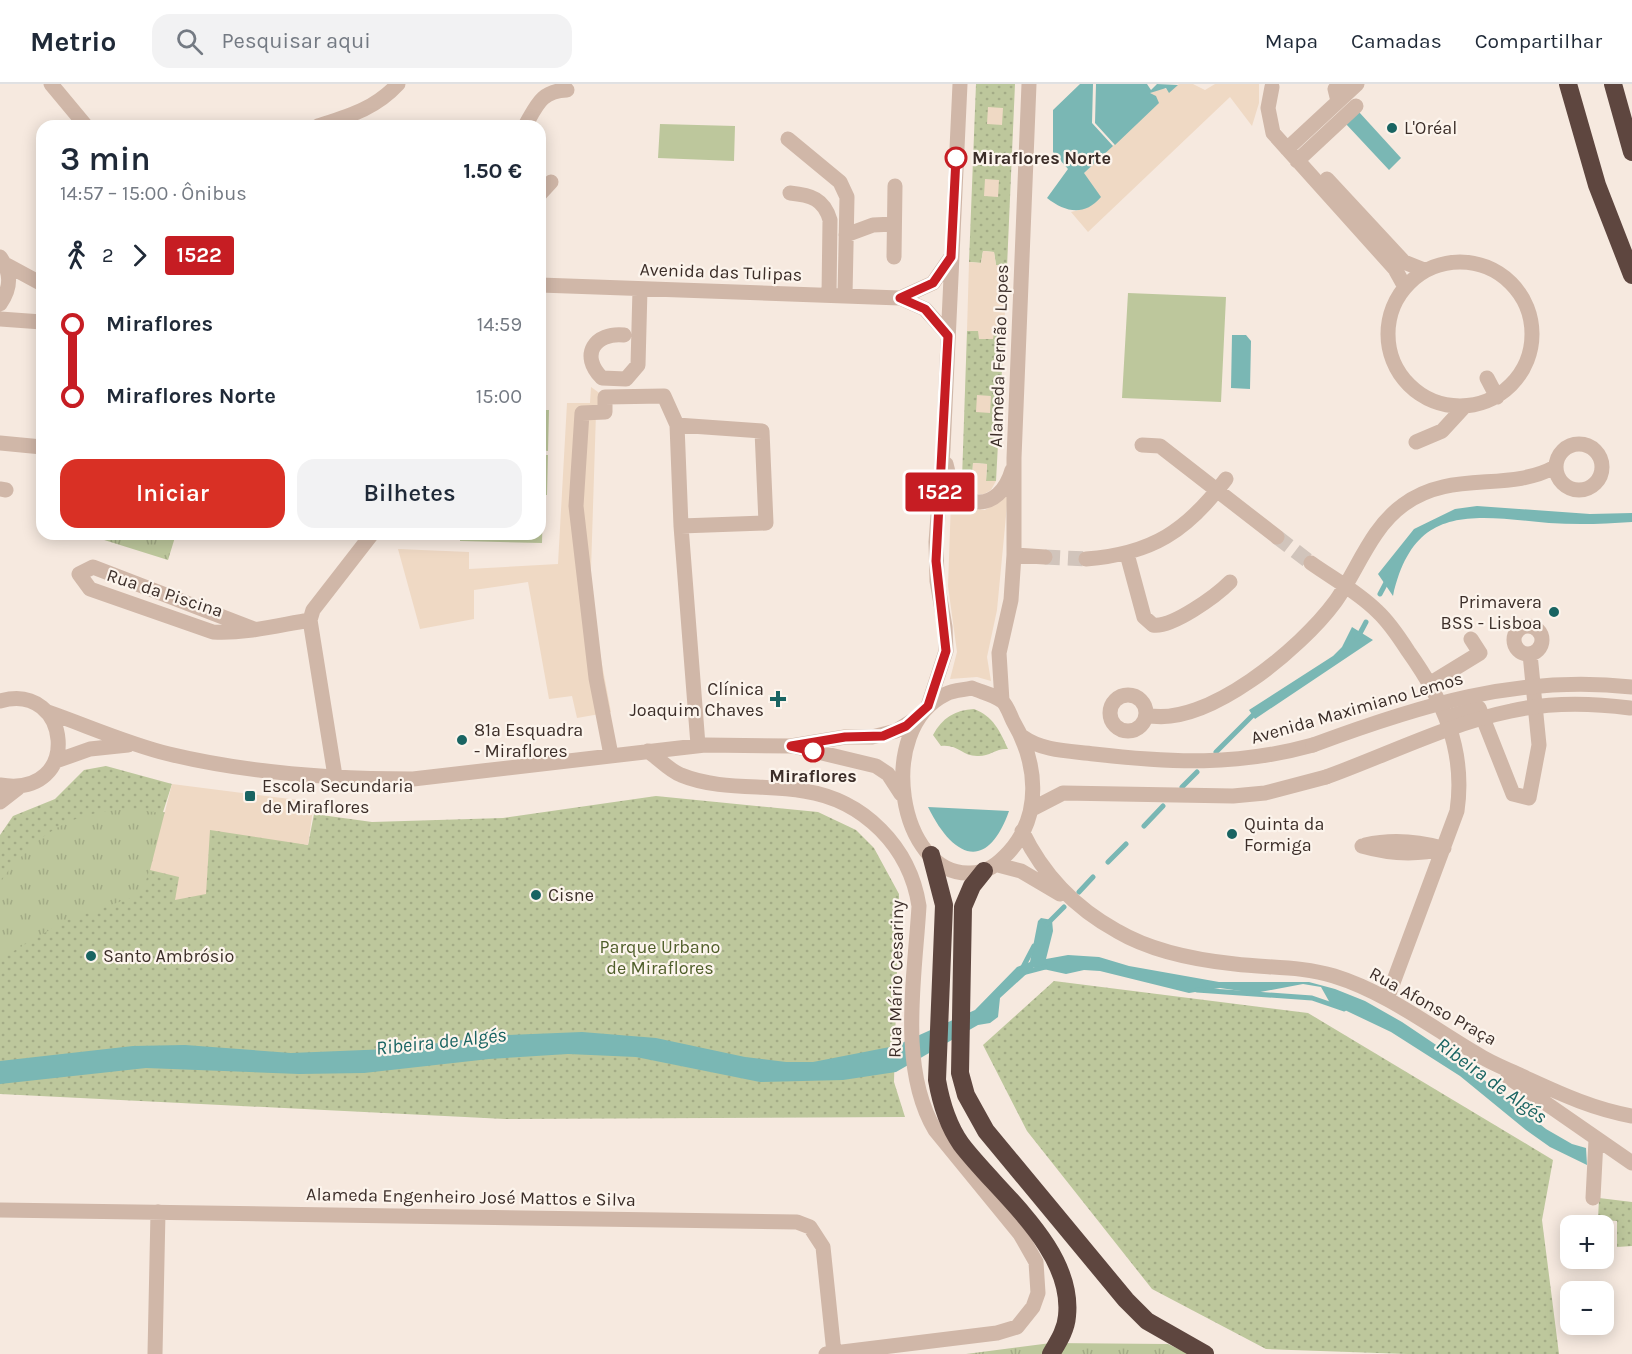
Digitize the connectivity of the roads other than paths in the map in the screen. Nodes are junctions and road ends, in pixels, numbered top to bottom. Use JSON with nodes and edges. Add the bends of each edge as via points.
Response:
{"nodes":[{"id":1,"x":51,"y":84,"type":"edge"},
{"id":2,"x":398,"y":84,"type":"edge"},
{"id":3,"x":960,"y":84,"type":"edge"},
{"id":4,"x":1029,"y":84,"type":"edge"},
{"id":5,"x":1340,"y":84,"type":"edge"},
{"id":6,"x":1357,"y":84,"type":"edge"},
{"id":7,"x":1568,"y":84,"type":"edge"},
{"id":8,"x":1613,"y":84,"type":"edge"},
{"id":9,"x":1272,"y":85,"type":"edge"},
{"id":10,"x":567,"y":90,"type":"dead end"},
{"id":11,"x":1338,"y":101,"type":"junction"},
{"id":12,"x":1356,"y":106,"type":"dead end"},
{"id":13,"x":81,"y":120,"type":"edge"},
{"id":14,"x":338,"y":120,"type":"edge"},
{"id":15,"x":528,"y":120,"type":"edge"},
{"id":16,"x":789,"y":139,"type":"dead end"},
{"id":17,"x":1290,"y":146,"type":"junction"},
{"id":18,"x":1632,"y":152,"type":"edge"},
{"id":19,"x":1301,"y":158,"type":"junction"},
{"id":20,"x":551,"y":182,"type":"dead end"},
{"id":21,"x":895,"y":186,"type":"dead end"},
{"id":22,"x":546,"y":187,"type":"edge"},
{"id":23,"x":790,"y":193,"type":"dead end"},
{"id":24,"x":894,"y":224,"type":"junction"},
{"id":25,"x":846,"y":235,"type":"junction"},
{"id":26,"x":894,"y":257,"type":"dead end"},
{"id":27,"x":951,"y":257,"type":"junction"},
{"id":28,"x":2,"y":260,"type":"edge"},
{"id":29,"x":1424,"y":270,"type":"junction"},
{"id":30,"x":1632,"y":275,"type":"edge"},
{"id":31,"x":36,"y":281,"type":"edge"},
{"id":32,"x":546,"y":285,"type":"edge"},
{"id":33,"x":1405,"y":287,"type":"junction"},
{"id":34,"x":640,"y":289,"type":"junction"},
{"id":35,"x":829,"y":295,"type":"junction"},
{"id":36,"x":845,"y":296,"type":"junction"},
{"id":37,"x":900,"y":298,"type":"junction"},
{"id":38,"x":0,"y":304,"type":"edge"},
{"id":39,"x":0,"y":320,"type":"edge"},
{"id":40,"x":36,"y":322,"type":"edge"},
{"id":41,"x":624,"y":335,"type":"dead end"},
{"id":42,"x":948,"y":336,"type":"junction"},
{"id":43,"x":1487,"y":378,"type":"dead end"},
{"id":44,"x":1497,"y":397,"type":"junction"},
{"id":45,"x":1465,"y":406,"type":"junction"},
{"id":46,"x":677,"y":425,"type":"junction"},
{"id":47,"x":1416,"y":442,"type":"dead end"},
{"id":48,"x":0,"y":443,"type":"edge"},
{"id":49,"x":1142,"y":445,"type":"dead end"},
{"id":50,"x":36,"y":446,"type":"edge"},
{"id":51,"x":943,"y":449,"type":"junction"},
{"id":52,"x":1014,"y":458,"type":"junction"},
{"id":53,"x":1555,"y":467,"type":"dead end"},
{"id":54,"x":1222,"y":484,"type":"junction"},
{"id":55,"x":681,"y":526,"type":"junction"},
{"id":56,"x":1277,"y":537,"type":"tunnel mouth"},
{"id":57,"x":367,"y":540,"type":"edge"},
{"id":58,"x":1127,"y":554,"type":"junction"},
{"id":59,"x":1014,"y":555,"type":"junction"},
{"id":60,"x":1045,"y":557,"type":"tunnel mouth"},
{"id":61,"x":1086,"y":559,"type":"tunnel mouth"},
{"id":62,"x":1311,"y":562,"type":"tunnel mouth"},
{"id":63,"x":1230,"y":582,"type":"dead end"},
{"id":64,"x":1344,"y":587,"type":"junction"},
{"id":65,"x":310,"y":620,"type":"junction"},
{"id":66,"x":254,"y":629,"type":"junction"},
{"id":67,"x":1471,"y":639,"type":"dead end"},
{"id":68,"x":1530,"y":654,"type":"dead end"},
{"id":69,"x":1431,"y":683,"type":"junction"},
{"id":70,"x":1632,"y":687,"type":"edge"},
{"id":71,"x":3,"y":699,"type":"edge"},
{"id":72,"x":1002,"y":701,"type":"junction"},
{"id":73,"x":1632,"y":708,"type":"edge"},
{"id":74,"x":923,"y":711,"type":"junction"},
{"id":75,"x":48,"y":712,"type":"junction"},
{"id":76,"x":1146,"y":715,"type":"dead end"},
{"id":77,"x":1447,"y":717,"type":"junction"},
{"id":78,"x":1023,"y":737,"type":"junction"},
{"id":79,"x":138,"y":745,"type":"junction"},
{"id":80,"x":698,"y":746,"type":"junction"},
{"id":81,"x":791,"y":746,"type":"junction"},
{"id":82,"x":648,"y":750,"type":"junction"},
{"id":83,"x":611,"y":755,"type":"junction"},
{"id":84,"x":56,"y":761,"type":"junction"},
{"id":85,"x":335,"y":776,"type":"junction"},
{"id":86,"x":0,"y":785,"type":"edge"},
{"id":87,"x":18,"y":788,"type":"junction"},
{"id":88,"x":903,"y":799,"type":"junction"},
{"id":89,"x":0,"y":802,"type":"edge"},
{"id":90,"x":1032,"y":809,"type":"junction"},
{"id":91,"x":1022,"y":831,"type":"junction"},
{"id":92,"x":931,"y":855,"type":"junction"},
{"id":93,"x":991,"y":868,"type":"junction"},
{"id":94,"x":1075,"y":903,"type":"junction"},
{"id":95,"x":1387,"y":999,"type":"junction"},
{"id":96,"x":1479,"y":1056,"type":"junction"},
{"id":97,"x":1632,"y":1116,"type":"edge"},
{"id":98,"x":1596,"y":1140,"type":"junction"},
{"id":99,"x":1632,"y":1162,"type":"edge"},
{"id":100,"x":1593,"y":1198,"type":"dead end"},
{"id":101,"x":0,"y":1210,"type":"edge"},
{"id":102,"x":158,"y":1212,"type":"junction"},
{"id":103,"x":155,"y":1354,"type":"edge"},
{"id":104,"x":830,"y":1354,"type":"edge"},
{"id":105,"x":1051,"y":1354,"type":"edge"},
{"id":106,"x":1205,"y":1354,"type":"edge"}],
"edges":[{"from":1,"to":13,"type":"street"},
{"from":2,"to":14,"type":"street","via":[[362,113]]},
{"from":3,"to":27,"type":"street"},
{"from":4,"to":52,"type":"street","name":"Alameda Fernão Lopes"},
{"from":5,"to":11,"type":"street","via":[[1335,89]]},
{"from":6,"to":11,"type":"street"},
{"from":7,"to":30,"type":"highway","via":[[1597,185]]},
{"from":8,"to":18,"type":"highway"},
{"from":9,"to":17,"type":"street","via":[[1269,121],[1274,133]]},
{"from":10,"to":15,"type":"street","via":[[551,91]]},
{"from":11,"to":17,"type":"street"},
{"from":12,"to":19,"type":"street"},
{"from":16,"to":25,"type":"street","via":[[840,182],[844,189]]},
{"from":17,"to":19,"type":"street"},
{"from":19,"to":29,"type":"street","via":[[1404,262]]},
{"from":19,"to":33,"type":"street","via":[[1395,269]]},
{"from":20,"to":22,"type":"street"},
{"from":21,"to":24,"type":"street"},
{"from":23,"to":35,"type":"street","via":[[809,195],[827,210]]},
{"from":24,"to":25,"type":"street","via":[[873,225]]},
{"from":24,"to":26,"type":"street"},
{"from":25,"to":36,"type":"street"},
{"from":27,"to":37,"type":"street","name":"Avenida das Tulipas","via":[[933,283]]},
{"from":27,"to":42,"type":"street"},
{"from":28,"to":31,"type":"street"},
{"from":28,"to":38,"type":"street","via":[[9,285]]},
{"from":29,"to":33,"type":"street"},
{"from":29,"to":44,"type":"street","via":[[1444,262],[1486,266],[1504,276],[1520,294],[1530,315],[1530,350],[1515,381]]},
{"from":32,"to":34,"type":"street","name":"Avenida das Tulipas"},
{"from":33,"to":45,"type":"street","via":[[1395,300],[1388,322],[1388,346],[1395,368],[1410,387],[1429,400],[1452,407]]},
{"from":34,"to":35,"type":"street","name":"Avenida das Tulipas"},
{"from":34,"to":41,"type":"street","via":[[638,364],[626,379],[602,378],[593,369],[590,352],[603,338]]},
{"from":35,"to":36,"type":"street","name":"Avenida das Tulipas"},
{"from":36,"to":37,"type":"street","name":"Avenida das Tulipas"},
{"from":37,"to":42,"type":"street","name":"Avenida das Tulipas","via":[[925,309]]},
{"from":39,"to":40,"type":"street"},
{"from":42,"to":51,"type":"street"},
{"from":43,"to":44,"type":"street"},
{"from":44,"to":45,"type":"street"},
{"from":45,"to":47,"type":"street","via":[[1442,431]]},
{"from":46,"to":55,"type":"street"},
{"from":46,"to":55,"type":"street","via":[[762,431],[766,523]]},
{"from":46,"to":83,"type":"street","via":[[664,396],[605,397],[605,412],[582,412],[576,506],[596,678]]},
{"from":48,"to":50,"type":"street"},
{"from":49,"to":54,"type":"street","via":[[1160,446]]},
{"from":51,"to":52,"type":"street","via":[[953,488],[978,503],[1004,486]]},
{"from":51,"to":74,"type":"street","via":[[936,561],[946,651]]},
{"from":52,"to":59,"type":"street","name":"Alameda Fernão Lopes"},
{"from":53,"to":64,"type":"street","via":[[1534,477],[1457,482],[1415,497],[1400,507],[1371,542]]},
{"from":54,"to":56,"type":"street"},
{"from":54,"to":58,"type":"street","via":[[1171,536]]},
{"from":55,"to":80,"type":"street"},
{"from":57,"to":65,"type":"street","via":[[313,610]]},
{"from":58,"to":61,"type":"street"},
{"from":58,"to":63,"type":"street","via":[[1144,617],[1153,625],[1164,625],[1183,615]]},
{"from":59,"to":60,"type":"street"},
{"from":59,"to":72,"type":"street","name":"Alameda Fernão Lopes","via":[[1011,600],[999,653]]},
{"from":62,"to":64,"type":"street"},
{"from":64,"to":69,"type":"street","via":[[1381,615]]},
{"from":64,"to":76,"type":"street","via":[[1304,637],[1244,684],[1184,712]]},
{"from":65,"to":66,"type":"street","name":"Rua da Piscina"},
{"from":65,"to":85,"type":"street"},
{"from":66,"to":66,"type":"street","name":"Rua da Piscina","via":[[213,632],[90,589],[79,573],[93,567]]},
{"from":67,"to":69,"type":"street","via":[[1480,653]]},
{"from":68,"to":77,"type":"street","via":[[1539,745],[1529,798],[1513,794],[1479,708]]},
{"from":69,"to":77,"type":"street"},
{"from":70,"to":78,"type":"street","name":"Avenida Maximiano Lemos","bridge":true,"via":[[1552,684],[1462,696],[1313,745],[1244,760],[1174,762],[1069,751],[1045,747]]},
{"from":71,"to":75,"type":"street","via":[[21,698]]},
{"from":72,"to":74,"type":"street","via":[[972,688],[947,693]]},
{"from":72,"to":78,"type":"street"},
{"from":73,"to":90,"type":"street","bridge":true,"via":[[1577,704],[1512,710],[1326,777],[1274,791],[1233,796],[1063,794]]},
{"from":74,"to":81,"type":"street","via":[[883,736],[845,737]]},
{"from":74,"to":88,"type":"street","via":[[902,760]]},
{"from":75,"to":79,"type":"street"},
{"from":75,"to":84,"type":"street","via":[[60,740]]},
{"from":77,"to":95,"type":"street","via":[[1456,745],[1460,791],[1457,812]]},
{"from":78,"to":90,"type":"street","via":[[1031,763]]},
{"from":79,"to":84,"type":"street","via":[[98,747]]},
{"from":79,"to":85,"type":"street","via":[[236,767]]},
{"from":80,"to":81,"type":"street"},
{"from":80,"to":82,"type":"street"},
{"from":81,"to":88,"type":"street","via":[[876,766],[888,774]]},
{"from":82,"to":83,"type":"street"},
{"from":82,"to":104,"type":"street","name":"Rua Mário Cesariny","via":[[680,775],[711,783],[806,791],[862,812],[882,829],[916,885],[919,906],[912,1061],[924,1112],[1025,1241],[1036,1262],[1038,1293],[1033,1307],[1017,1327],[997,1333]]},
{"from":83,"to":85,"type":"street","via":[[413,779]]},
{"from":84,"to":87,"type":"street","via":[[48,773]]},
{"from":86,"to":87,"type":"street"},
{"from":87,"to":89,"type":"street"},
{"from":88,"to":92,"type":"street"},
{"from":90,"to":91,"type":"street"},
{"from":91,"to":93,"type":"street","via":[[1016,845]]},
{"from":91,"to":94,"type":"street","name":"Rua Afonso Praça","via":[[1045,870]]},
{"from":92,"to":93,"type":"street","via":[[958,872]]},
{"from":92,"to":105,"type":"highway","via":[[944,905],[938,1080],[941,1099],[961,1143],[1048,1246],[1060,1272],[1067,1294],[1067,1317]]},
{"from":93,"to":94,"type":"street","name":"Rua Afonso Praça","via":[[1021,871]]},
{"from":93,"to":106,"type":"highway","via":[[972,886],[963,907],[960,1073],[966,1095],[987,1131],[1126,1300],[1147,1321]]},
{"from":94,"to":95,"type":"street","name":"Rua Afonso Praça","via":[[1141,943],[1233,964],[1316,972]]},
{"from":95,"to":96,"type":"street","name":"Rua Afonso Praça"},
{"from":96,"to":97,"type":"street","name":"Rua Afonso Praça","via":[[1559,1095]]},
{"from":96,"to":98,"type":"street"},
{"from":98,"to":99,"type":"street"},
{"from":98,"to":100,"type":"street"},
{"from":101,"to":102,"type":"street","name":"Alameda Engenheiro José Mattos e Silva"},
{"from":102,"to":103,"type":"street"},
{"from":102,"to":104,"type":"street","name":"Alameda Engenheiro José Mattos e Silva","via":[[797,1222],[810,1227],[824,1246]]}]}
